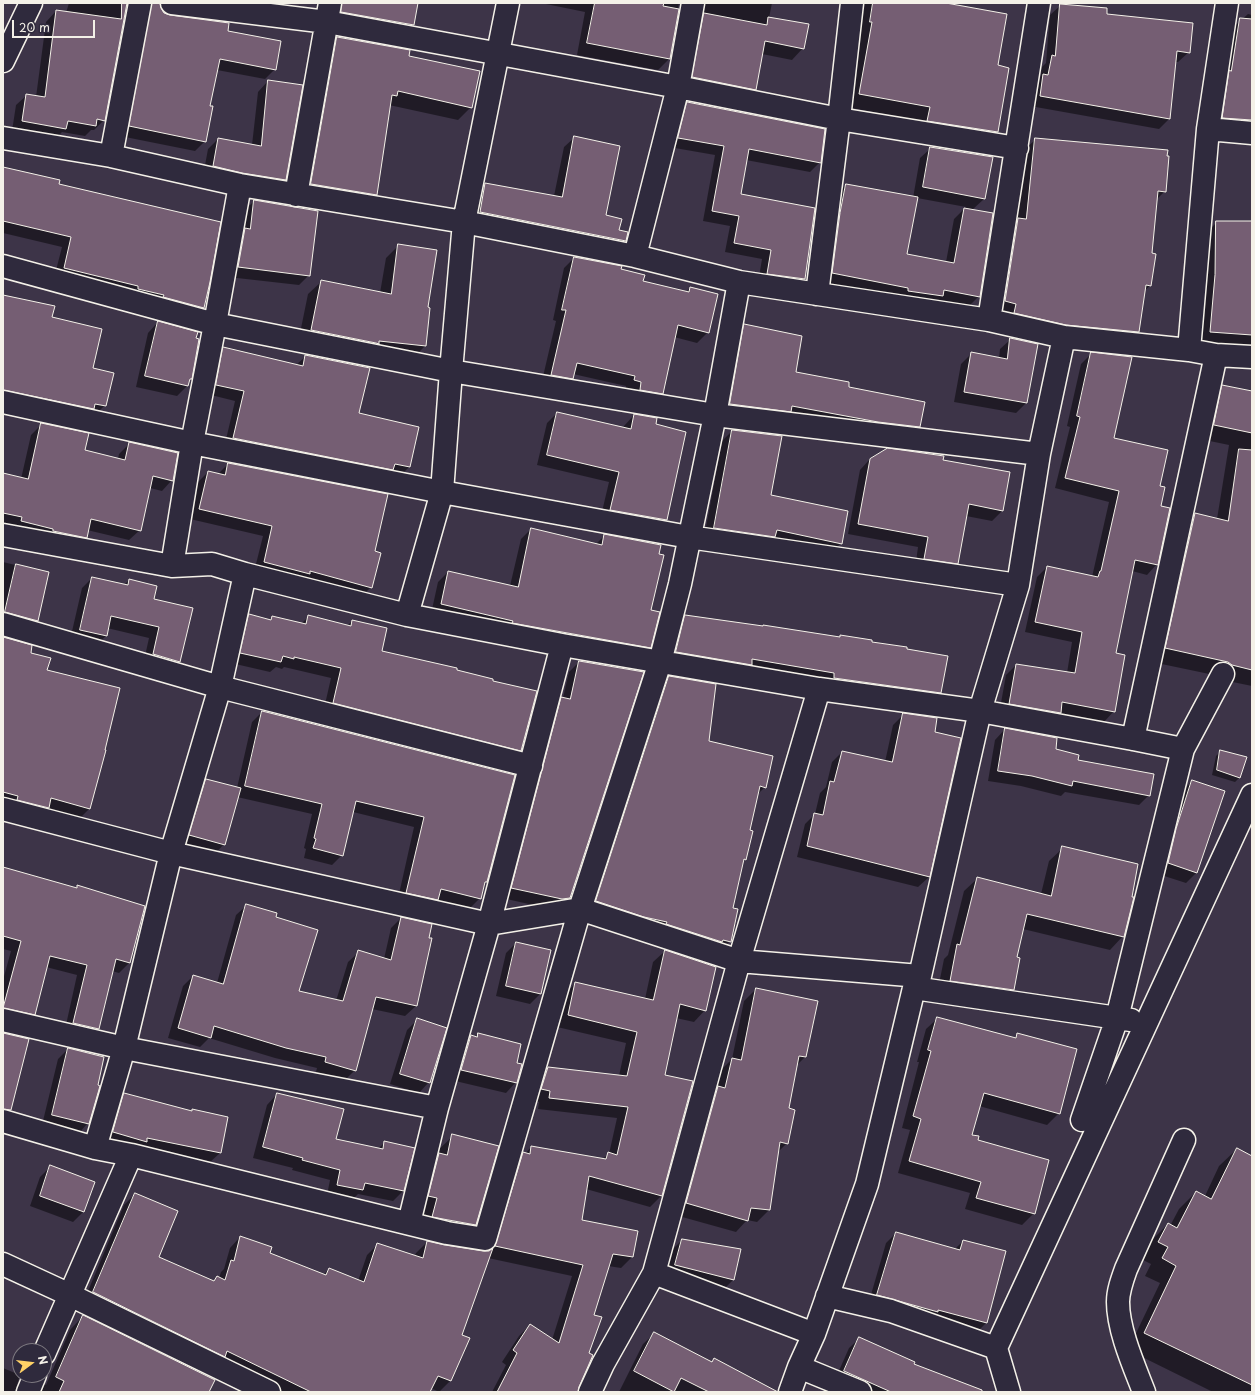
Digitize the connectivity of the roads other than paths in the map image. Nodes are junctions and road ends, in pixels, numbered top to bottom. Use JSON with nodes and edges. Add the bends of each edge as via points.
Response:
{"nodes":[{"id":1,"x":31,"y":3,"type":"edge"},
{"id":2,"x":140,"y":3,"type":"edge"},
{"id":3,"x":172,"y":3,"type":"edge"},
{"id":4,"x":508,"y":3,"type":"edge"},
{"id":5,"x":693,"y":3,"type":"edge"},
{"id":6,"x":852,"y":3,"type":"edge"},
{"id":7,"x":1039,"y":3,"type":"edge"},
{"id":8,"x":1227,"y":3,"type":"edge"},
{"id":9,"x":329,"y":13,"type":"edge"},
{"id":10,"x":498,"y":53,"type":"junction"},
{"id":11,"x":3,"y":61,"type":"edge"},
{"id":12,"x":678,"y":87,"type":"junction"},
{"id":13,"x":839,"y":119,"type":"junction"},
{"id":14,"x":1208,"y":129,"type":"junction"},
{"id":15,"x":1252,"y":133,"type":"edge"},
{"id":16,"x":3,"y":138,"type":"edge"},
{"id":17,"x":1017,"y":148,"type":"junction"},
{"id":18,"x":110,"y":156,"type":"junction"},
{"id":19,"x":240,"y":185,"type":"junction"},
{"id":20,"x":296,"y":195,"type":"junction"},
{"id":21,"x":464,"y":222,"type":"junction"},
{"id":22,"x":635,"y":256,"type":"junction"},
{"id":23,"x":3,"y":266,"type":"edge"},
{"id":24,"x":739,"y":282,"type":"junction"},
{"id":25,"x":817,"y":294,"type":"junction"},
{"id":26,"x":989,"y":320,"type":"junction"},
{"id":27,"x":215,"y":324,"type":"junction"},
{"id":28,"x":1064,"y":337,"type":"junction"},
{"id":29,"x":1189,"y":350,"type":"junction"},
{"id":30,"x":1216,"y":355,"type":"junction"},
{"id":31,"x":1252,"y":357,"type":"edge"},
{"id":32,"x":451,"y":370,"type":"junction"},
{"id":33,"x":3,"y":402,"type":"edge"},
{"id":34,"x":715,"y":414,"type":"junction"},
{"id":35,"x":192,"y":443,"type":"junction"},
{"id":36,"x":1039,"y":454,"type":"junction"},
{"id":37,"x":442,"y":492,"type":"junction"},
{"id":38,"x":3,"y":535,"type":"edge"},
{"id":39,"x":689,"y":537,"type":"junction"},
{"id":40,"x":172,"y":566,"type":"junction"},
{"id":41,"x":245,"y":574,"type":"junction"},
{"id":42,"x":1018,"y":585,"type":"junction"},
{"id":43,"x":407,"y":615,"type":"junction"},
{"id":44,"x":3,"y":624,"type":"edge"},
{"id":45,"x":562,"y":645,"type":"junction"},
{"id":46,"x":660,"y":662,"type":"junction"},
{"id":47,"x":1223,"y":674,"type":"dead end"},
{"id":48,"x":220,"y":687,"type":"junction"},
{"id":49,"x":819,"y":689,"type":"junction"},
{"id":50,"x":980,"y":711,"type":"junction"},
{"id":51,"x":1133,"y":739,"type":"junction"},
{"id":52,"x":1183,"y":749,"type":"junction"},
{"id":53,"x":531,"y":766,"type":"junction"},
{"id":54,"x":1252,"y":795,"type":"edge"},
{"id":55,"x":3,"y":809,"type":"edge"},
{"id":56,"x":171,"y":853,"type":"junction"},
{"id":57,"x":580,"y":909,"type":"junction"},
{"id":58,"x":489,"y":924,"type":"junction"},
{"id":59,"x":739,"y":961,"type":"junction"},
{"id":60,"x":917,"y":982,"type":"junction"},
{"id":61,"x":1117,"y":1018,"type":"junction"},
{"id":62,"x":3,"y":1020,"type":"edge"},
{"id":63,"x":1146,"y":1022,"type":"junction"},
{"id":64,"x":124,"y":1048,"type":"junction"},
{"id":65,"x":437,"y":1108,"type":"junction"},
{"id":66,"x":1082,"y":1120,"type":"dead end"},
{"id":67,"x":3,"y":1121,"type":"edge"},
{"id":68,"x":1184,"y":1140,"type":"dead end"},
{"id":69,"x":94,"y":1148,"type":"junction"},
{"id":70,"x":131,"y":1155,"type":"junction"},
{"id":71,"x":409,"y":1223,"type":"junction"},
{"id":72,"x":3,"y":1264,"type":"edge"},
{"id":73,"x":654,"y":1273,"type":"junction"},
{"id":74,"x":70,"y":1294,"type":"junction"},
{"id":75,"x":827,"y":1296,"type":"junction"},
{"id":76,"x":814,"y":1334,"type":"junction"},
{"id":77,"x":49,"y":1343,"type":"edge"},
{"id":78,"x":996,"y":1348,"type":"junction"},
{"id":79,"x":799,"y":1367,"type":"junction"},
{"id":80,"x":269,"y":1392,"type":"edge"},
{"id":81,"x":590,"y":1392,"type":"edge"},
{"id":82,"x":790,"y":1392,"type":"edge"},
{"id":83,"x":860,"y":1392,"type":"edge"},
{"id":84,"x":1009,"y":1392,"type":"edge"},
{"id":85,"x":1144,"y":1392,"type":"edge"}],
"edges":[{"from":1,"to":11,"type":"street"},
{"from":2,"to":18,"type":"street"},
{"from":3,"to":9,"type":"street"},
{"from":4,"to":10,"type":"street"},
{"from":5,"to":12,"type":"street"},
{"from":6,"to":13,"type":"street"},
{"from":7,"to":17,"type":"street"},
{"from":8,"to":14,"type":"street"},
{"from":9,"to":10,"type":"street"},
{"from":9,"to":20,"type":"street"},
{"from":10,"to":12,"type":"street"},
{"from":10,"to":21,"type":"street"},
{"from":12,"to":13,"type":"street"},
{"from":12,"to":22,"type":"street"},
{"from":13,"to":17,"type":"street"},
{"from":13,"to":25,"type":"street"},
{"from":14,"to":15,"type":"street"},
{"from":14,"to":29,"type":"street"},
{"from":16,"to":18,"type":"street"},
{"from":17,"to":26,"type":"street"},
{"from":18,"to":19,"type":"street"},
{"from":19,"to":20,"type":"street"},
{"from":19,"to":27,"type":"street"},
{"from":20,"to":21,"type":"street"},
{"from":21,"to":22,"type":"street"},
{"from":21,"to":32,"type":"street"},
{"from":22,"to":24,"type":"street"},
{"from":23,"to":27,"type":"street"},
{"from":24,"to":25,"type":"street"},
{"from":24,"to":34,"type":"street"},
{"from":25,"to":26,"type":"street"},
{"from":26,"to":28,"type":"street"},
{"from":27,"to":32,"type":"street"},
{"from":27,"to":35,"type":"street"},
{"from":28,"to":29,"type":"street"},
{"from":28,"to":36,"type":"street"},
{"from":29,"to":30,"type":"street"},
{"from":30,"to":31,"type":"street"},
{"from":30,"to":51,"type":"street"},
{"from":32,"to":34,"type":"street"},
{"from":32,"to":37,"type":"street"},
{"from":33,"to":35,"type":"street"},
{"from":34,"to":36,"type":"street"},
{"from":34,"to":39,"type":"street"},
{"from":35,"to":37,"type":"street"},
{"from":35,"to":40,"type":"street"},
{"from":36,"to":42,"type":"street"},
{"from":37,"to":39,"type":"street"},
{"from":37,"to":43,"type":"street"},
{"from":38,"to":40,"type":"street"},
{"from":39,"to":42,"type":"street"},
{"from":39,"to":46,"type":"street"},
{"from":40,"to":41,"type":"street","via":[[212,564]]},
{"from":41,"to":43,"type":"street"},
{"from":41,"to":48,"type":"street"},
{"from":42,"to":50,"type":"street"},
{"from":43,"to":45,"type":"street"},
{"from":44,"to":48,"type":"street"},
{"from":45,"to":46,"type":"street"},
{"from":45,"to":53,"type":"street"},
{"from":46,"to":49,"type":"street"},
{"from":46,"to":57,"type":"street"},
{"from":47,"to":52,"type":"street"},
{"from":48,"to":53,"type":"street"},
{"from":48,"to":56,"type":"street"},
{"from":49,"to":50,"type":"street"},
{"from":49,"to":59,"type":"street"},
{"from":50,"to":51,"type":"street"},
{"from":50,"to":60,"type":"street"},
{"from":51,"to":52,"type":"street"},
{"from":52,"to":61,"type":"street"},
{"from":53,"to":58,"type":"street"},
{"from":54,"to":63,"type":"street"},
{"from":55,"to":56,"type":"street"},
{"from":56,"to":58,"type":"street"},
{"from":56,"to":64,"type":"street"},
{"from":57,"to":58,"type":"street"},
{"from":57,"to":59,"type":"street"},
{"from":57,"to":71,"type":"street","via":[[485,1239]]},
{"from":58,"to":65,"type":"street"},
{"from":59,"to":60,"type":"street"},
{"from":59,"to":73,"type":"street"},
{"from":60,"to":61,"type":"street"},
{"from":60,"to":75,"type":"street","via":[[867,1184]]},
{"from":61,"to":63,"type":"street"},
{"from":61,"to":66,"type":"street"},
{"from":62,"to":64,"type":"street"},
{"from":63,"to":78,"type":"street"},
{"from":64,"to":65,"type":"street"},
{"from":64,"to":69,"type":"street"},
{"from":65,"to":71,"type":"street"},
{"from":67,"to":69,"type":"street"},
{"from":68,"to":85,"type":"street","via":[[1120,1287],[1119,1317]]},
{"from":69,"to":70,"type":"street"},
{"from":70,"to":71,"type":"street"},
{"from":70,"to":74,"type":"street"},
{"from":72,"to":74,"type":"street"},
{"from":73,"to":76,"type":"street"},
{"from":73,"to":81,"type":"street"},
{"from":74,"to":77,"type":"street"},
{"from":74,"to":80,"type":"street"},
{"from":75,"to":76,"type":"street"},
{"from":75,"to":78,"type":"street","via":[[891,1311]]},
{"from":76,"to":79,"type":"street"},
{"from":78,"to":84,"type":"street"},
{"from":79,"to":82,"type":"street"},
{"from":79,"to":83,"type":"street"}]}
